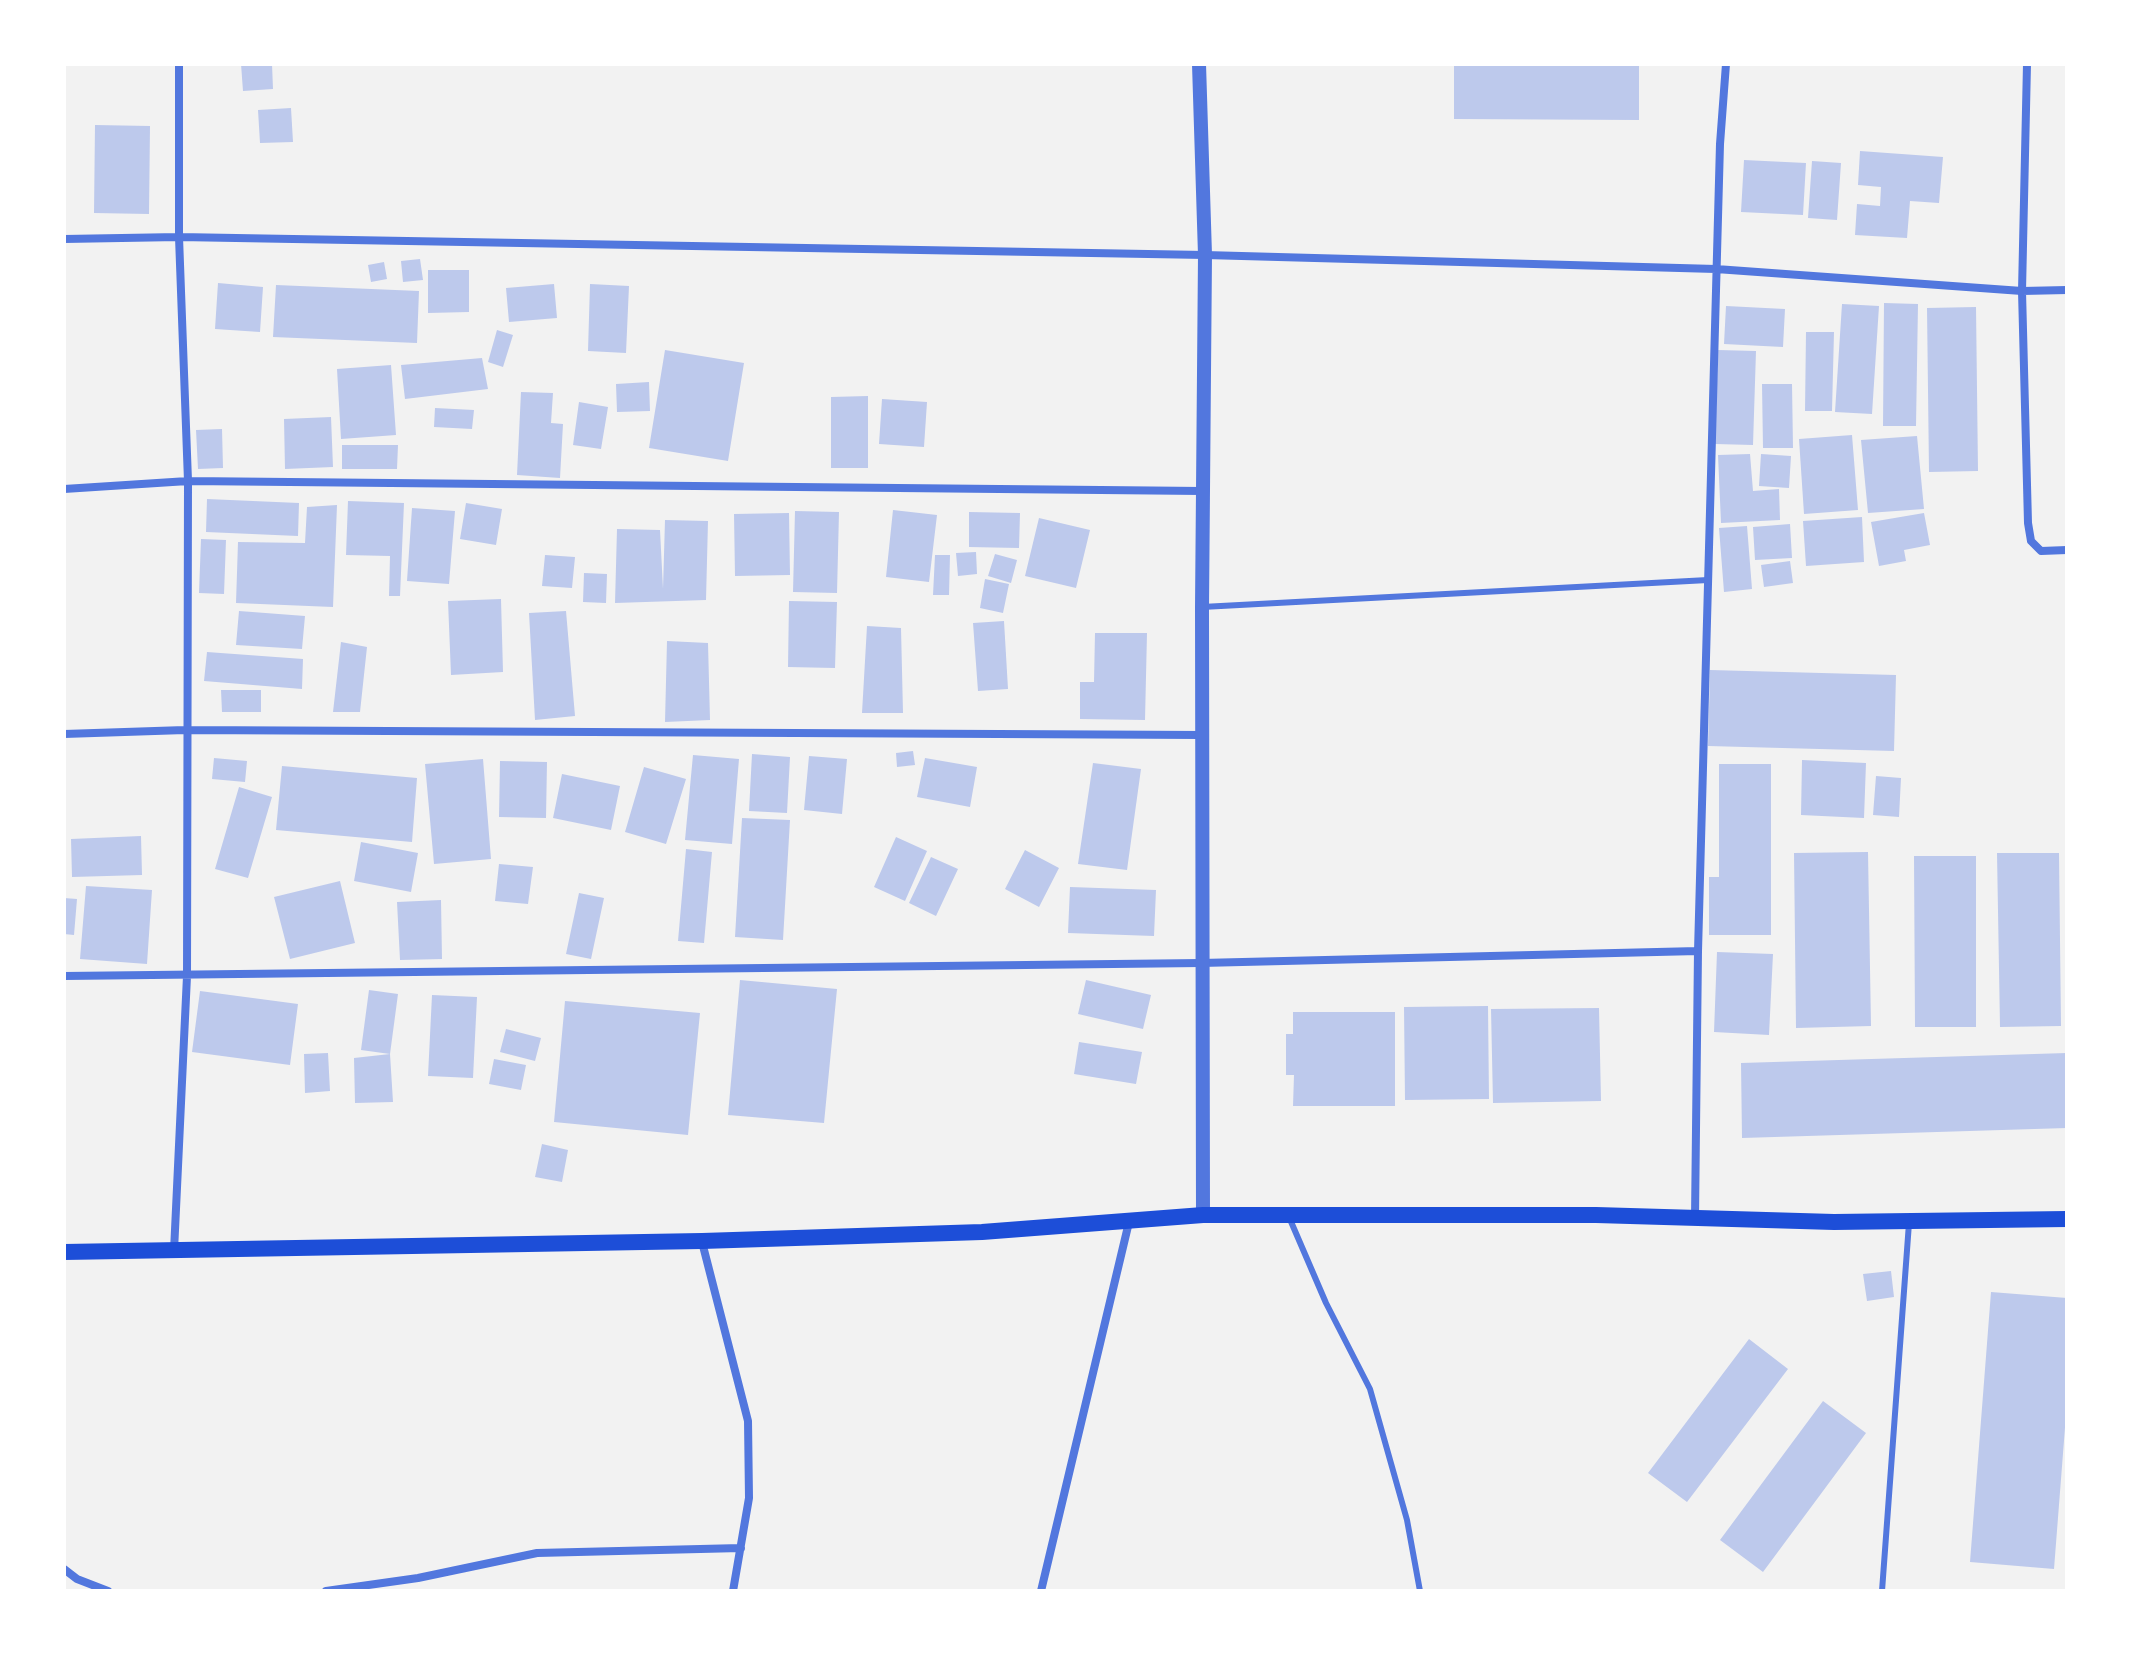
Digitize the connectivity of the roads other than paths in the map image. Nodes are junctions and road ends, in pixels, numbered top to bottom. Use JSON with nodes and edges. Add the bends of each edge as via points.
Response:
{"nodes":[{"id":1,"x":179,"y":64,"type":"edge"},
{"id":2,"x":1199,"y":64,"type":"edge"},
{"id":3,"x":1726,"y":64,"type":"edge"},
{"id":4,"x":2027,"y":64,"type":"edge"},
{"id":5,"x":179,"y":237,"type":"junction"},
{"id":6,"x":64,"y":239,"type":"edge"},
{"id":7,"x":1205,"y":255,"type":"junction"},
{"id":8,"x":1716,"y":269,"type":"junction"},
{"id":9,"x":2067,"y":290,"type":"edge"},
{"id":10,"x":2022,"y":291,"type":"junction"},
{"id":11,"x":188,"y":481,"type":"junction"},
{"id":12,"x":64,"y":489,"type":"edge"},
{"id":13,"x":1202,"y":491,"type":"junction"},
{"id":14,"x":2067,"y":550,"type":"edge"},
{"id":15,"x":1708,"y":580,"type":"junction"},
{"id":16,"x":1202,"y":607,"type":"junction"},
{"id":17,"x":185,"y":730,"type":"junction"},
{"id":18,"x":64,"y":734,"type":"edge"},
{"id":19,"x":1201,"y":735,"type":"junction"},
{"id":20,"x":1698,"y":951,"type":"junction"},
{"id":21,"x":1201,"y":963,"type":"junction"},
{"id":22,"x":64,"y":976,"type":"edge"},
{"id":23,"x":187,"y":976,"type":"junction"},
{"id":24,"x":1203,"y":1215,"type":"junction"},
{"id":25,"x":1289,"y":1217,"type":"junction"},
{"id":26,"x":1695,"y":1218,"type":"junction"},
{"id":27,"x":1909,"y":1219,"type":"junction"},
{"id":28,"x":2067,"y":1219,"type":"edge"},
{"id":29,"x":1129,"y":1222,"type":"junction"},
{"id":30,"x":702,"y":1241,"type":"junction"},
{"id":31,"x":174,"y":1251,"type":"junction"},
{"id":32,"x":64,"y":1252,"type":"edge"},
{"id":33,"x":741,"y":1548,"type":"junction"},
{"id":34,"x":64,"y":1569,"type":"edge"},
{"id":35,"x":108,"y":1591,"type":"edge"},
{"id":36,"x":326,"y":1591,"type":"edge"},
{"id":37,"x":733,"y":1591,"type":"edge"},
{"id":38,"x":1041,"y":1591,"type":"edge"},
{"id":39,"x":1420,"y":1591,"type":"edge"},
{"id":40,"x":1882,"y":1591,"type":"edge"}],
"edges":[{"from":1,"to":5,"type":"street"},
{"from":2,"to":7,"type":"street"},
{"from":3,"to":8,"type":"street"},
{"from":4,"to":10,"type":"street"},
{"from":5,"to":6,"type":"street"},
{"from":5,"to":7,"type":"street"},
{"from":5,"to":11,"type":"street"},
{"from":7,"to":8,"type":"street"},
{"from":7,"to":13,"type":"street"},
{"from":8,"to":10,"type":"street"},
{"from":8,"to":15,"type":"street"},
{"from":9,"to":10,"type":"street"},
{"from":10,"to":14,"type":"street","via":[[2031,541],[2041,551]]},
{"from":11,"to":12,"type":"street"},
{"from":11,"to":13,"type":"street"},
{"from":11,"to":17,"type":"street"},
{"from":13,"to":16,"type":"street"},
{"from":15,"to":16,"type":"lane"},
{"from":15,"to":20,"type":"street"},
{"from":16,"to":19,"type":"street"},
{"from":17,"to":18,"type":"street"},
{"from":17,"to":19,"type":"street"},
{"from":17,"to":23,"type":"street"},
{"from":19,"to":21,"type":"street"},
{"from":20,"to":21,"type":"street"},
{"from":20,"to":26,"type":"street"},
{"from":21,"to":23,"type":"street"},
{"from":21,"to":24,"type":"street"},
{"from":22,"to":23,"type":"street"},
{"from":23,"to":31,"type":"street"},
{"from":24,"to":25,"type":"main road"},
{"from":24,"to":29,"type":"main road"},
{"from":25,"to":26,"type":"main road"},
{"from":25,"to":39,"type":"lane","via":[[1370,1389],[1407,1520]]},
{"from":26,"to":27,"type":"main road"},
{"from":27,"to":28,"type":"main road"},
{"from":27,"to":40,"type":"lane"},
{"from":29,"to":30,"type":"main road"},
{"from":29,"to":38,"type":"street"},
{"from":30,"to":31,"type":"main road"},
{"from":30,"to":33,"type":"street","via":[[748,1421],[749,1498]]},
{"from":31,"to":32,"type":"main road"},
{"from":33,"to":36,"type":"street","via":[[537,1553]]},
{"from":33,"to":37,"type":"street"},
{"from":34,"to":35,"type":"street"}]}
